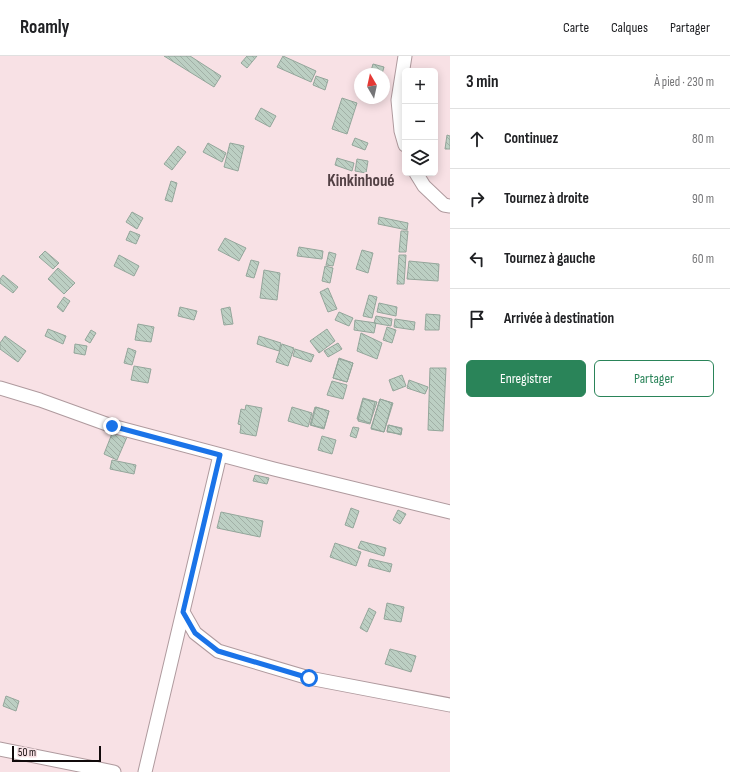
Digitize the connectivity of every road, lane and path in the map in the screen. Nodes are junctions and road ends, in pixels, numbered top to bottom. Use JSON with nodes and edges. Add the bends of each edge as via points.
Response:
{"nodes":[{"id":1,"x":405,"y":56,"type":"edge"},
{"id":2,"x":404,"y":140,"type":"edge"},
{"id":3,"x":418,"y":176,"type":"edge"},
{"id":4,"x":450,"y":206,"type":"edge"},
{"id":5,"x":0,"y":388,"type":"edge"},
{"id":6,"x":220,"y":455,"type":"junction"},
{"id":7,"x":450,"y":512,"type":"edge"},
{"id":8,"x":183,"y":612,"type":"junction"},
{"id":9,"x":450,"y":705,"type":"edge"},
{"id":10,"x":0,"y":749,"type":"edge"},
{"id":11,"x":114,"y":772,"type":"edge"},
{"id":12,"x":145,"y":772,"type":"edge"}],
"edges":[{"from":1,"to":2,"type":"street","via":[[398,100]]},
{"from":3,"to":4,"type":"street","via":[[424,186],[444,205]]},
{"from":5,"to":6,"type":"street","via":[[112,426]]},
{"from":6,"to":7,"type":"street"},
{"from":6,"to":8,"type":"street"},
{"from":8,"to":9,"type":"street","via":[[195,633],[218,651],[309,678]]},
{"from":8,"to":12,"type":"street"},
{"from":10,"to":11,"type":"street"}]}
